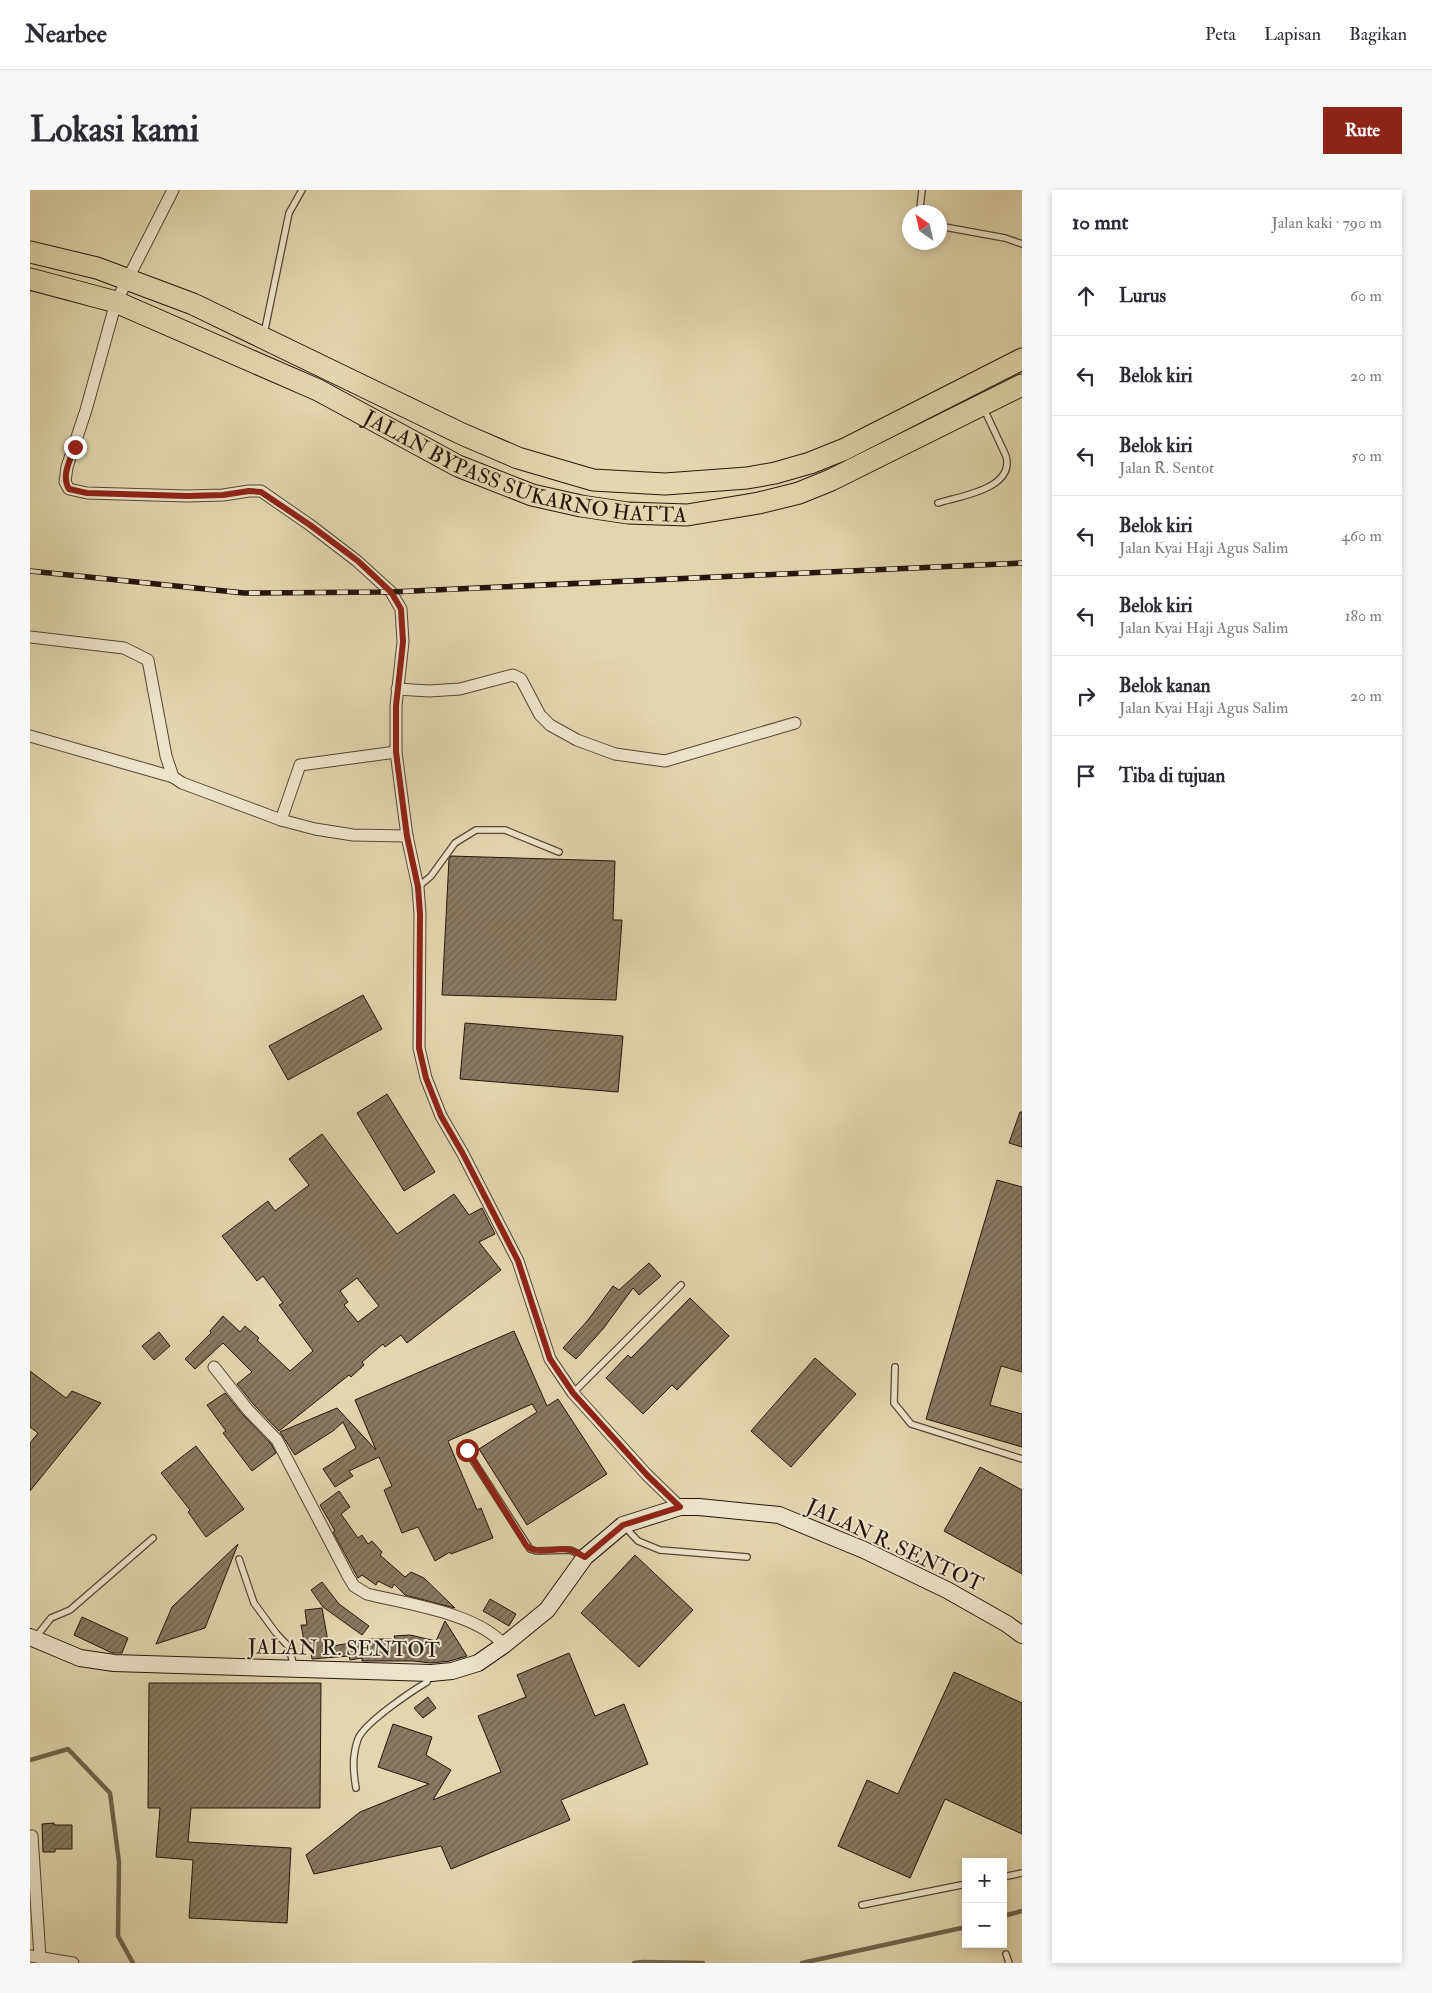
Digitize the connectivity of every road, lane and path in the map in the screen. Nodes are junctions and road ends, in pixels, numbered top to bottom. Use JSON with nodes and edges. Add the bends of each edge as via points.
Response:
{"nodes":[{"id":1,"x":173,"y":190,"type":"edge"},
{"id":2,"x":302,"y":190,"type":"edge"},
{"id":3,"x":922,"y":190,"type":"edge"},
{"id":4,"x":920,"y":205,"type":"edge"},
{"id":5,"x":947,"y":227,"type":"edge"},
{"id":6,"x":1022,"y":244,"type":"edge"},
{"id":7,"x":30,"y":252,"type":"edge"},
{"id":8,"x":30,"y":279,"type":"edge"},
{"id":9,"x":127,"y":279,"type":"junction"},
{"id":10,"x":116,"y":302,"type":"junction"},
{"id":11,"x":263,"y":339,"type":"junction"},
{"id":12,"x":1022,"y":359,"type":"edge"},
{"id":13,"x":1022,"y":385,"type":"edge"},
{"id":14,"x":982,"y":405,"type":"junction"},
{"id":15,"x":938,"y":503,"type":"dead end"},
{"id":16,"x":30,"y":637,"type":"edge"},
{"id":17,"x":397,"y":688,"type":"junction"},
{"id":18,"x":795,"y":723,"type":"dead end"},
{"id":19,"x":30,"y":736,"type":"edge"},
{"id":20,"x":396,"y":752,"type":"junction"},
{"id":21,"x":173,"y":777,"type":"junction"},
{"id":22,"x":281,"y":820,"type":"junction"},
{"id":23,"x":407,"y":836,"type":"junction"},
{"id":24,"x":559,"y":852,"type":"dead end"},
{"id":25,"x":418,"y":887,"type":"junction"},
{"id":26,"x":681,"y":1285,"type":"dead end"},
{"id":27,"x":214,"y":1367,"type":"dead end"},
{"id":28,"x":895,"y":1367,"type":"dead end"},
{"id":29,"x":573,"y":1393,"type":"junction"},
{"id":30,"x":467,"y":1450,"type":"dead end"},
{"id":31,"x":1022,"y":1459,"type":"edge"},
{"id":32,"x":680,"y":1507,"type":"junction"},
{"id":33,"x":623,"y":1525,"type":"junction"},
{"id":34,"x":153,"y":1538,"type":"dead end"},
{"id":35,"x":585,"y":1557,"type":"junction"},
{"id":36,"x":747,"y":1557,"type":"dead end"},
{"id":37,"x":239,"y":1559,"type":"dead end"},
{"id":38,"x":1022,"y":1635,"type":"edge"},
{"id":39,"x":32,"y":1638,"type":"edge"},
{"id":40,"x":504,"y":1645,"type":"junction"},
{"id":41,"x":294,"y":1669,"type":"junction"},
{"id":42,"x":431,"y":1673,"type":"junction"},
{"id":43,"x":356,"y":1788,"type":"dead end"},
{"id":44,"x":32,"y":1836,"type":"dead end"},
{"id":45,"x":1022,"y":1873,"type":"edge"},
{"id":46,"x":1007,"y":1876,"type":"edge"},
{"id":47,"x":962,"y":1885,"type":"edge"},
{"id":48,"x":862,"y":1905,"type":"dead end"},
{"id":49,"x":1006,"y":1954,"type":"dead end"},
{"id":50,"x":35,"y":1956,"type":"edge"},
{"id":51,"x":73,"y":1963,"type":"edge"},
{"id":52,"x":1009,"y":1963,"type":"edge"}],
"edges":[{"from":1,"to":9,"type":"street"},
{"from":2,"to":11,"type":"lane","via":[[288,213]]},
{"from":3,"to":4,"type":"lane"},
{"from":5,"to":6,"type":"lane"},
{"from":7,"to":9,"type":"highway","name":"JALAN BYPASS SUKARNO HATTA","via":[[97,268]]},
{"from":8,"to":10,"type":"highway","name":"JALAN BYPASS SUKARNO HATTA"},
{"from":9,"to":10,"type":"street"},
{"from":9,"to":11,"type":"highway","name":"JALAN BYPASS SUKARNO HATTA","via":[[193,304]]},
{"from":10,"to":14,"type":"highway","name":"JALAN BYPASS SUKARNO HATTA","via":[[318,390],[458,466],[504,485],[571,504],[628,513],[687,515],[799,493],[832,480]]},
{"from":10,"to":17,"type":"street","via":[[67,467],[65,482],[69,489],[87,493],[187,496],[261,492],[358,561],[391,592],[401,609],[402,619],[403,642]]},
{"from":11,"to":12,"type":"highway","name":"JALAN BYPASS SUKARNO HATTA","via":[[518,458],[593,480],[666,484],[747,478],[810,463],[872,436]]},
{"from":13,"to":14,"type":"highway","name":"JALAN BYPASS SUKARNO HATTA"},
{"from":14,"to":15,"type":"lane","via":[[1006,456],[1006,471],[987,489]]},
{"from":16,"to":21,"type":"street","via":[[124,648],[148,660]]},
{"from":17,"to":18,"type":"street","via":[[428,691],[460,689],[518,676],[540,715],[550,725],[577,740],[614,754],[665,761]]},
{"from":17,"to":20,"type":"street"},
{"from":19,"to":21,"type":"street"},
{"from":20,"to":22,"type":"street","via":[[300,765]]},
{"from":20,"to":23,"type":"street"},
{"from":21,"to":22,"type":"street"},
{"from":22,"to":23,"type":"street","via":[[352,835]]},
{"from":23,"to":25,"type":"street"},
{"from":24,"to":25,"type":"lane","via":[[505,830],[476,830],[455,843],[431,876]]},
{"from":25,"to":29,"type":"street","via":[[419,1048],[426,1078],[441,1116],[518,1261],[550,1359]]},
{"from":26,"to":29,"type":"lane"},
{"from":27,"to":40,"type":"street","via":[[277,1440],[354,1586],[366,1594],[453,1615],[497,1636]]},
{"from":28,"to":31,"type":"lane","via":[[894,1403],[911,1424]]},
{"from":29,"to":32,"type":"street"},
{"from":30,"to":35,"type":"lane","via":[[530,1549],[570,1550]]},
{"from":32,"to":33,"type":"street","name":"JALAN R. SENTOT"},
{"from":32,"to":38,"type":"street","name":"JALAN R. SENTOT","via":[[779,1515],[864,1550],[947,1590]]},
{"from":33,"to":35,"type":"street","name":"JALAN R. SENTOT"},
{"from":33,"to":36,"type":"lane","via":[[638,1541],[660,1550]]},
{"from":34,"to":39,"type":"lane","via":[[70,1610],[51,1618]]},
{"from":35,"to":40,"type":"street","name":"JALAN R. SENTOT","via":[[547,1610]]},
{"from":37,"to":41,"type":"lane","via":[[254,1603],[289,1647]]},
{"from":39,"to":41,"type":"street","name":"JALAN R. SENTOT","via":[[80,1658],[114,1663]]},
{"from":40,"to":42,"type":"street","name":"JALAN R. SENTOT","via":[[478,1663]]},
{"from":41,"to":42,"type":"street","name":"JALAN R. SENTOT"},
{"from":42,"to":43,"type":"lane","via":[[427,1682],[381,1715],[359,1736],[352,1763]]},
{"from":44,"to":50,"type":"street"},
{"from":45,"to":46,"type":"lane"},
{"from":47,"to":48,"type":"lane"},
{"from":49,"to":52,"type":"lane"},
{"from":50,"to":51,"type":"street"}]}
